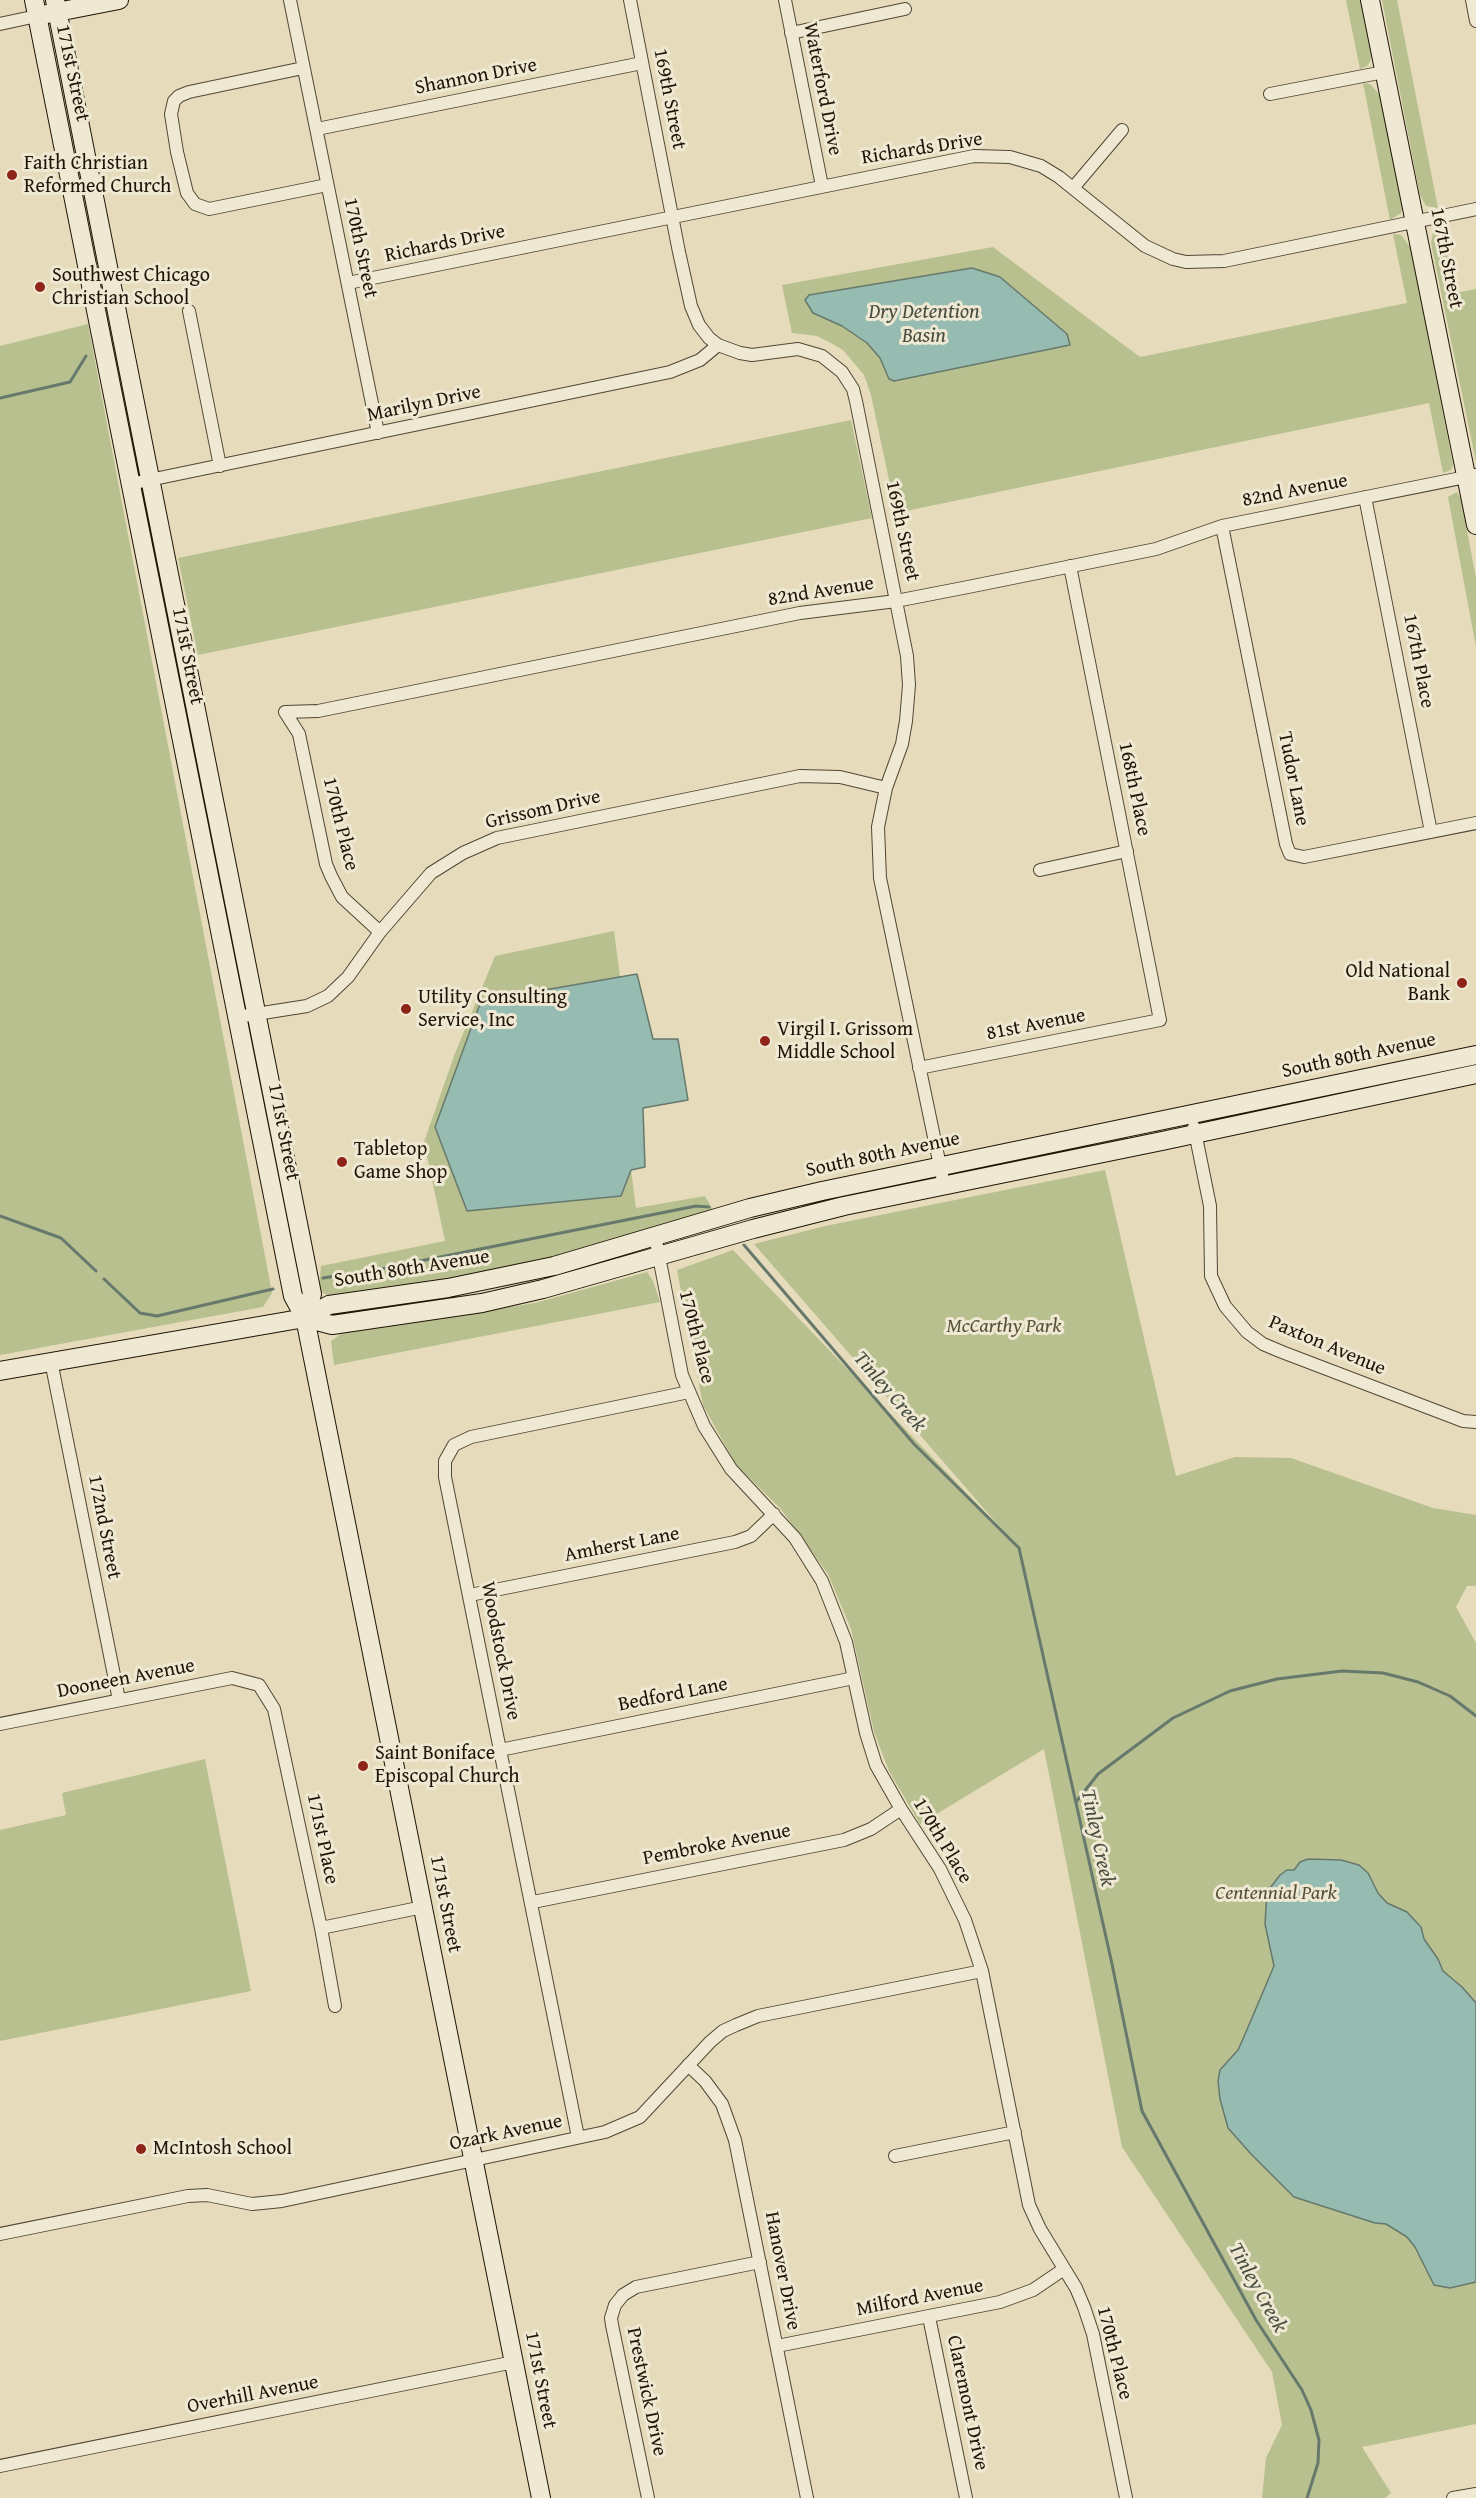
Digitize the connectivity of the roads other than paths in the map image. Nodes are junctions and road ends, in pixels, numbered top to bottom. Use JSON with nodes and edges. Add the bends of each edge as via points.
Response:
{"nodes":[{"id":1,"x":119,"y":0,"type":"edge"},
{"id":2,"x":290,"y":0,"type":"edge"},
{"id":3,"x":630,"y":0,"type":"edge"},
{"id":4,"x":785,"y":0,"type":"edge"},
{"id":5,"x":1370,"y":0,"type":"edge"},
{"id":6,"x":1472,"y":0,"type":"edge"},
{"id":7,"x":56,"y":6,"type":"edge"},
{"id":8,"x":35,"y":8,"type":"edge"},
{"id":9,"x":905,"y":9,"type":"dead end"},
{"id":10,"x":1476,"y":21,"type":"edge"},
{"id":11,"x":0,"y":24,"type":"edge"},
{"id":12,"x":791,"y":33,"type":"junction"},
{"id":13,"x":642,"y":63,"type":"junction"},
{"id":14,"x":303,"y":68,"type":"junction"},
{"id":15,"x":1384,"y":72,"type":"junction"},
{"id":16,"x":1270,"y":94,"type":"dead end"},
{"id":17,"x":317,"y":129,"type":"junction"},
{"id":18,"x":1122,"y":130,"type":"dead end"},
{"id":19,"x":327,"y":185,"type":"junction"},
{"id":20,"x":822,"y":186,"type":"junction"},
{"id":21,"x":1073,"y":188,"type":"junction"},
{"id":22,"x":1476,"y":209,"type":"edge"},
{"id":23,"x":672,"y":217,"type":"junction"},
{"id":24,"x":1416,"y":222,"type":"junction"},
{"id":25,"x":348,"y":284,"type":"junction"},
{"id":26,"x":189,"y":311,"type":"dead end"},
{"id":27,"x":718,"y":345,"type":"junction"},
{"id":28,"x":378,"y":433,"type":"junction"},
{"id":29,"x":220,"y":466,"type":"junction"},
{"id":30,"x":1471,"y":475,"type":"edge"},
{"id":31,"x":149,"y":481,"type":"junction"},
{"id":32,"x":130,"y":484,"type":"junction"},
{"id":33,"x":1365,"y":497,"type":"junction"},
{"id":34,"x":1476,"y":525,"type":"edge"},
{"id":35,"x":1222,"y":526,"type":"junction"},
{"id":36,"x":1070,"y":566,"type":"junction"},
{"id":37,"x":897,"y":601,"type":"junction"},
{"id":38,"x":285,"y":712,"type":"joint"},
{"id":39,"x":886,"y":788,"type":"junction"},
{"id":40,"x":1476,"y":823,"type":"edge"},
{"id":41,"x":1431,"y":832,"type":"junction"},
{"id":42,"x":1127,"y":851,"type":"junction"},
{"id":43,"x":1040,"y":870,"type":"dead end"},
{"id":44,"x":380,"y":932,"type":"junction"},
{"id":45,"x":257,"y":1014,"type":"junction"},
{"id":46,"x":237,"y":1017,"type":"junction"},
{"id":47,"x":1160,"y":1020,"type":"joint"},
{"id":48,"x":1476,"y":1055,"type":"edge"},
{"id":49,"x":919,"y":1068,"type":"junction"},
{"id":50,"x":1476,"y":1074,"type":"edge"},
{"id":51,"x":1192,"y":1114,"type":"junction"},
{"id":52,"x":1196,"y":1133,"type":"junction"},
{"id":53,"x":939,"y":1165,"type":"junction"},
{"id":54,"x":944,"y":1185,"type":"junction"},
{"id":55,"x":655,"y":1236,"type":"junction"},
{"id":56,"x":660,"y":1256,"type":"junction"},
{"id":57,"x":305,"y":1318,"type":"junction"},
{"id":58,"x":51,"y":1361,"type":"junction"},
{"id":59,"x":0,"y":1371,"type":"edge"},
{"id":60,"x":688,"y":1392,"type":"junction"},
{"id":61,"x":1476,"y":1422,"type":"edge"},
{"id":62,"x":774,"y":1514,"type":"junction"},
{"id":63,"x":470,"y":1595,"type":"junction"},
{"id":64,"x":854,"y":1678,"type":"junction"},
{"id":65,"x":259,"y":1685,"type":"joint"},
{"id":66,"x":119,"y":1700,"type":"junction"},
{"id":67,"x":0,"y":1724,"type":"edge"},
{"id":68,"x":500,"y":1750,"type":"junction"},
{"id":69,"x":901,"y":1809,"type":"junction"},
{"id":70,"x":533,"y":1902,"type":"junction"},
{"id":71,"x":423,"y":1907,"type":"junction"},
{"id":72,"x":321,"y":1928,"type":"junction"},
{"id":73,"x":982,"y":1971,"type":"junction"},
{"id":74,"x":335,"y":2006,"type":"dead end"},
{"id":75,"x":688,"y":2065,"type":"junction"},
{"id":76,"x":1015,"y":2132,"type":"junction"},
{"id":77,"x":578,"y":2137,"type":"junction"},
{"id":78,"x":896,"y":2156,"type":"dead end"},
{"id":79,"x":473,"y":2161,"type":"junction"},
{"id":80,"x":0,"y":2234,"type":"edge"},
{"id":81,"x":760,"y":2262,"type":"junction"},
{"id":82,"x":1064,"y":2269,"type":"junction"},
{"id":83,"x":929,"y":2316,"type":"junction"},
{"id":84,"x":777,"y":2346,"type":"junction"},
{"id":85,"x":514,"y":2362,"type":"junction"},
{"id":86,"x":0,"y":2466,"type":"edge"},
{"id":87,"x":1476,"y":2494,"type":"edge"},
{"id":88,"x":541,"y":2498,"type":"edge"},
{"id":89,"x":648,"y":2498,"type":"edge"},
{"id":90,"x":807,"y":2498,"type":"edge"},
{"id":91,"x":966,"y":2498,"type":"edge"},
{"id":92,"x":1126,"y":2498,"type":"edge"},
{"id":93,"x":1453,"y":2498,"type":"edge"}],
"edges":[{"from":1,"to":7,"type":"street"},
{"from":2,"to":14,"type":"street","name":"170th Street"},
{"from":3,"to":13,"type":"street","name":"169th Street"},
{"from":4,"to":12,"type":"street","name":"Waterford Drive"},
{"from":5,"to":15,"type":"street","name":"167th Street"},
{"from":6,"to":10,"type":"street"},
{"from":7,"to":8,"type":"street"},
{"from":7,"to":31,"type":"street","name":"171st Street"},
{"from":8,"to":11,"type":"street"},
{"from":8,"to":32,"type":"street","name":"171st Street"},
{"from":9,"to":12,"type":"street"},
{"from":12,"to":20,"type":"street","name":"Waterford Drive"},
{"from":13,"to":17,"type":"street","name":"Shannon Drive"},
{"from":13,"to":23,"type":"street","name":"169th Street"},
{"from":14,"to":17,"type":"street","name":"170th Street"},
{"from":14,"to":19,"type":"street","via":[[179,96],[171,114],[178,155],[187,193],[195,204],[209,208]]},
{"from":15,"to":16,"type":"street"},
{"from":15,"to":24,"type":"street","name":"167th Street"},
{"from":17,"to":19,"type":"street","name":"170th Street"},
{"from":18,"to":21,"type":"street"},
{"from":19,"to":25,"type":"street","name":"170th Street"},
{"from":20,"to":21,"type":"street","name":"Richards Drive","via":[[974,156],[992,156],[1041,166]]},
{"from":20,"to":23,"type":"street","name":"Richards Drive"},
{"from":21,"to":24,"type":"street","name":"Richards Drive","via":[[1145,246],[1186,262],[1218,262]]},
{"from":22,"to":24,"type":"street","name":"Richards Drive"},
{"from":23,"to":25,"type":"street","name":"Richards Drive"},
{"from":23,"to":27,"type":"street","name":"169th Street","via":[[691,306],[699,325]]},
{"from":24,"to":30,"type":"street","name":"167th Street"},
{"from":25,"to":28,"type":"street","name":"170th Street"},
{"from":26,"to":29,"type":"street"},
{"from":27,"to":28,"type":"street","name":"Marilyn Drive","via":[[700,360],[670,372]]},
{"from":27,"to":37,"type":"street","name":"169th Street","via":[[752,355],[811,351],[833,363],[848,380],[856,401]]},
{"from":28,"to":29,"type":"street","name":"Marilyn Drive"},
{"from":29,"to":31,"type":"street","name":"Marilyn Drive"},
{"from":30,"to":33,"type":"street","name":"82nd Avenue"},
{"from":30,"to":34,"type":"street","name":"167th Street"},
{"from":31,"to":32,"type":"street","name":"Marilyn Drive"},
{"from":31,"to":45,"type":"street","name":"171st Street"},
{"from":32,"to":46,"type":"street","name":"171st Street"},
{"from":33,"to":35,"type":"street","name":"82nd Avenue"},
{"from":33,"to":41,"type":"street","name":"167th Place"},
{"from":35,"to":36,"type":"street","name":"82nd Avenue","via":[[1156,549]]},
{"from":35,"to":41,"type":"street","name":"Tudor Lane","via":[[1290,854],[1304,857]]},
{"from":36,"to":37,"type":"street","name":"82nd Avenue"},
{"from":36,"to":42,"type":"street","name":"168th Place"},
{"from":37,"to":38,"type":"street","name":"82nd Avenue","via":[[800,613],[318,711]]},
{"from":37,"to":39,"type":"street","name":"169th Street","via":[[909,685],[902,744]]},
{"from":38,"to":44,"type":"street","name":"170th Place","via":[[299,734],[331,876],[342,897]]},
{"from":39,"to":44,"type":"street","name":"Grissom Drive","via":[[840,777],[800,776],[496,838],[431,873]]},
{"from":39,"to":49,"type":"street","name":"169th Street","via":[[878,827],[880,878]]},
{"from":40,"to":41,"type":"street","name":"Tudor Lane"},
{"from":42,"to":43,"type":"street"},
{"from":42,"to":47,"type":"street","name":"168th Place"},
{"from":44,"to":45,"type":"street","name":"Grissom Drive","via":[[348,977],[328,996],[307,1006]]},
{"from":45,"to":46,"type":"street","name":"Grissom Drive"},
{"from":45,"to":57,"type":"street","name":"171st Street","via":[[312,1294]]},
{"from":46,"to":57,"type":"street","name":"171st Street","via":[[293,1296]]},
{"from":47,"to":49,"type":"street","name":"81st Avenue"},
{"from":48,"to":51,"type":"street","name":"South 80th Avenue"},
{"from":49,"to":53,"type":"street","name":"169th Street"},
{"from":50,"to":52,"type":"street","name":"South 80th Avenue"},
{"from":51,"to":52,"type":"street","name":"Paxton Avenue"},
{"from":51,"to":53,"type":"street","name":"South 80th Avenue"},
{"from":52,"to":54,"type":"street","name":"South 80th Avenue"},
{"from":52,"to":61,"type":"street","name":"Paxton Avenue","via":[[1210,1206],[1211,1275],[1225,1306],[1247,1332],[1282,1352],[1462,1421]]},
{"from":53,"to":54,"type":"street","name":"169th Street"},
{"from":53,"to":55,"type":"street","name":"South 80th Avenue","via":[[750,1208]]},
{"from":54,"to":56,"type":"street","name":"South 80th Avenue","via":[[836,1208]]},
{"from":55,"to":56,"type":"street","name":"170th Place"},
{"from":55,"to":57,"type":"street","name":"South 80th Avenue","via":[[554,1266],[448,1288],[329,1305]]},
{"from":56,"to":57,"type":"street","name":"South 80th Avenue","via":[[482,1303],[332,1325]]},
{"from":56,"to":60,"type":"street","name":"170th Place","via":[[675,1348]]},
{"from":57,"to":58,"type":"street","name":"South 80th Avenue"},
{"from":57,"to":71,"type":"street","name":"171st Street"},
{"from":58,"to":59,"type":"street","name":"South 80th Avenue"},
{"from":58,"to":66,"type":"street","name":"172nd Street"},
{"from":60,"to":62,"type":"street","name":"170th Place","via":[[731,1469]]},
{"from":60,"to":63,"type":"street","name":"Woodstock Drive","via":[[471,1437],[454,1445],[445,1469]]},
{"from":62,"to":63,"type":"street","name":"Amherst Lane","via":[[751,1536],[735,1542]]},
{"from":62,"to":64,"type":"street","name":"170th Place","via":[[795,1538],[822,1581],[840,1625]]},
{"from":63,"to":68,"type":"street","name":"Woodstock Drive"},
{"from":64,"to":68,"type":"street","name":"Bedford Lane"},
{"from":64,"to":69,"type":"street","name":"170th Place","via":[[873,1756]]},
{"from":65,"to":66,"type":"street","name":"Dooneen Avenue","via":[[232,1678]]},
{"from":65,"to":72,"type":"street","name":"171st Place","via":[[274,1709]]},
{"from":66,"to":67,"type":"street","name":"Dooneen Avenue"},
{"from":68,"to":70,"type":"street","name":"Woodstock Drive"},
{"from":69,"to":70,"type":"street","name":"Pembroke Avenue","via":[[844,1840]]},
{"from":69,"to":73,"type":"street","name":"170th Place","via":[[940,1869],[965,1920]]},
{"from":70,"to":77,"type":"street","name":"Woodstock Drive"},
{"from":71,"to":72,"type":"street"},
{"from":71,"to":79,"type":"street","name":"171st Street"},
{"from":72,"to":74,"type":"street","name":"171st Place"},
{"from":73,"to":75,"type":"street","name":"Ozark Avenue","via":[[748,2020],[723,2031]]},
{"from":73,"to":76,"type":"street","name":"170th Place"},
{"from":75,"to":77,"type":"street","name":"Ozark Avenue","via":[[640,2117],[618,2128]]},
{"from":75,"to":81,"type":"street","name":"Hanover Drive","via":[[714,2092],[729,2117]]},
{"from":76,"to":78,"type":"street"},
{"from":76,"to":82,"type":"street","name":"170th Place","via":[[1029,2205]]},
{"from":77,"to":79,"type":"street","name":"Ozark Avenue"},
{"from":79,"to":80,"type":"street","name":"Ozark Avenue","via":[[282,2202],[252,2204],[207,2195],[188,2196]]},
{"from":79,"to":85,"type":"street","name":"171st Street"},
{"from":81,"to":84,"type":"street","name":"Hanover Drive"},
{"from":81,"to":89,"type":"street","name":"Prestwick Drive","via":[[636,2287],[615,2305],[612,2325]]},
{"from":82,"to":83,"type":"street","name":"Milford Avenue","via":[[1021,2296]]},
{"from":82,"to":92,"type":"street","name":"170th Place","via":[[1080,2297],[1093,2334]]},
{"from":83,"to":84,"type":"street","name":"Milford Avenue"},
{"from":83,"to":91,"type":"street","name":"Claremont Drive"},
{"from":84,"to":90,"type":"street","name":"Hanover Drive"},
{"from":85,"to":86,"type":"street","name":"Overhill Avenue"},
{"from":85,"to":88,"type":"street","name":"171st Street"},
{"from":87,"to":93,"type":"street"}]}
